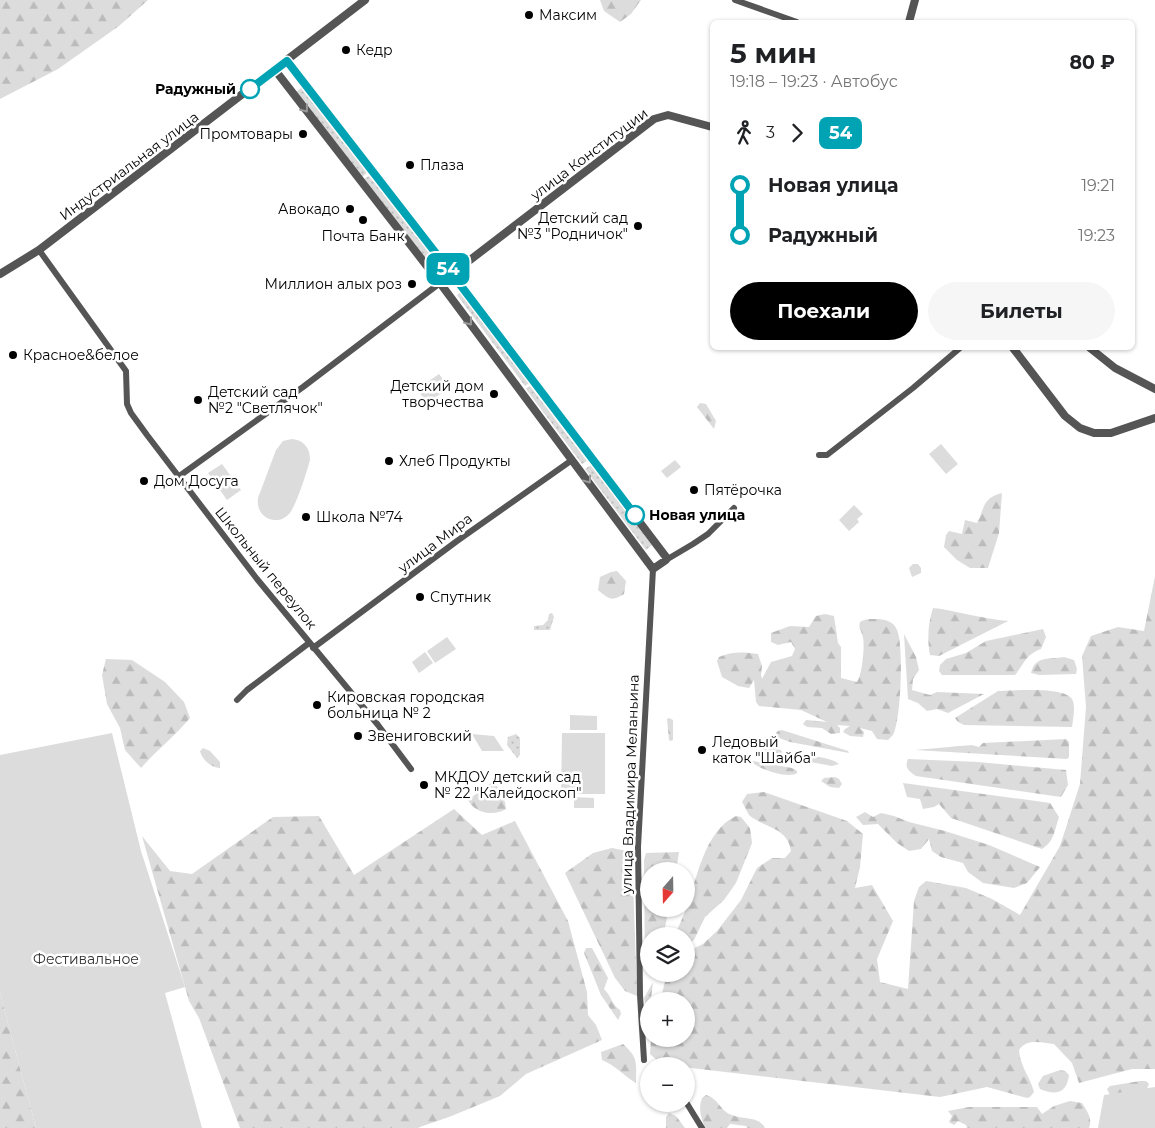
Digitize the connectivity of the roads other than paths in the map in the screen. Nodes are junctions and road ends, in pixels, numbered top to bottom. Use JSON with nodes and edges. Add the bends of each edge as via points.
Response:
{"nodes":[{"id":1,"x":365,"y":0,"type":"edge"},
{"id":2,"x":735,"y":0,"type":"edge"},
{"id":3,"x":915,"y":0,"type":"edge"},
{"id":4,"x":791,"y":20,"type":"edge"},
{"id":5,"x":910,"y":20,"type":"edge"},
{"id":6,"x":287,"y":61,"type":"junction"},
{"id":7,"x":276,"y":70,"type":"junction"},
{"id":8,"x":710,"y":126,"type":"edge"},
{"id":9,"x":39,"y":250,"type":"junction"},
{"id":10,"x":0,"y":274,"type":"edge"},
{"id":11,"x":452,"y":274,"type":"junction"},
{"id":12,"x":440,"y":283,"type":"junction"},
{"id":13,"x":958,"y":350,"type":"edge"},
{"id":14,"x":1015,"y":350,"type":"edge"},
{"id":15,"x":1092,"y":350,"type":"edge"},
{"id":16,"x":1155,"y":389,"type":"edge"},
{"id":17,"x":1155,"y":418,"type":"edge"},
{"id":18,"x":819,"y":455,"type":"dead end"},
{"id":19,"x":572,"y":460,"type":"junction"},
{"id":20,"x":178,"y":477,"type":"junction"},
{"id":21,"x":734,"y":508,"type":"dead end"},
{"id":22,"x":666,"y":560,"type":"junction"},
{"id":23,"x":653,"y":569,"type":"junction"},
{"id":24,"x":311,"y":645,"type":"junction"},
{"id":25,"x":238,"y":700,"type":"dead end"},
{"id":26,"x":411,"y":769,"type":"dead end"},
{"id":27,"x":644,"y":1057,"type":"edge"},
{"id":28,"x":692,"y":1112,"type":"edge"},
{"id":29,"x":702,"y":1128,"type":"edge"}],
"edges":[{"from":1,"to":6,"type":"street","name":"Индустриальная улица"},
{"from":2,"to":4,"type":"street"},
{"from":3,"to":5,"type":"street"},
{"from":6,"to":7,"type":"street","name":"Индустриальная улица"},
{"from":6,"to":11,"type":"street"},
{"from":7,"to":9,"type":"street","name":"Индустриальная улица"},
{"from":7,"to":12,"type":"street","one_way":true},
{"from":8,"to":11,"type":"street","name":"улица Конституции","via":[[668,115],[654,119]]},
{"from":9,"to":10,"type":"street","name":"Индустриальная улица"},
{"from":9,"to":20,"type":"street","name":"Школьный переулок","via":[[126,371],[129,409]]},
{"from":11,"to":12,"type":"street","name":"улица Конституции"},
{"from":11,"to":22,"type":"street"},
{"from":12,"to":19,"type":"street","one_way":true},
{"from":12,"to":20,"type":"street","name":"улица Конституции"},
{"from":13,"to":18,"type":"street","via":[[827,455]]},
{"from":14,"to":17,"type":"street","via":[[1065,416],[1080,428],[1094,433],[1112,433]]},
{"from":15,"to":16,"type":"street","via":[[1115,368]]},
{"from":19,"to":23,"type":"street","one_way":true},
{"from":19,"to":24,"type":"street","name":"улица Мира"},
{"from":20,"to":24,"type":"street","name":"Школьный переулок"},
{"from":21,"to":22,"type":"street","via":[[708,534]]},
{"from":22,"to":23,"type":"street"},
{"from":23,"to":27,"type":"street","name":"улица Владимира Меланьина","via":[[638,846]]},
{"from":24,"to":25,"type":"street","name":"улица Мира","via":[[247,690]]},
{"from":24,"to":26,"type":"street","name":"Школьный переулок"},
{"from":28,"to":29,"type":"street"}]}
